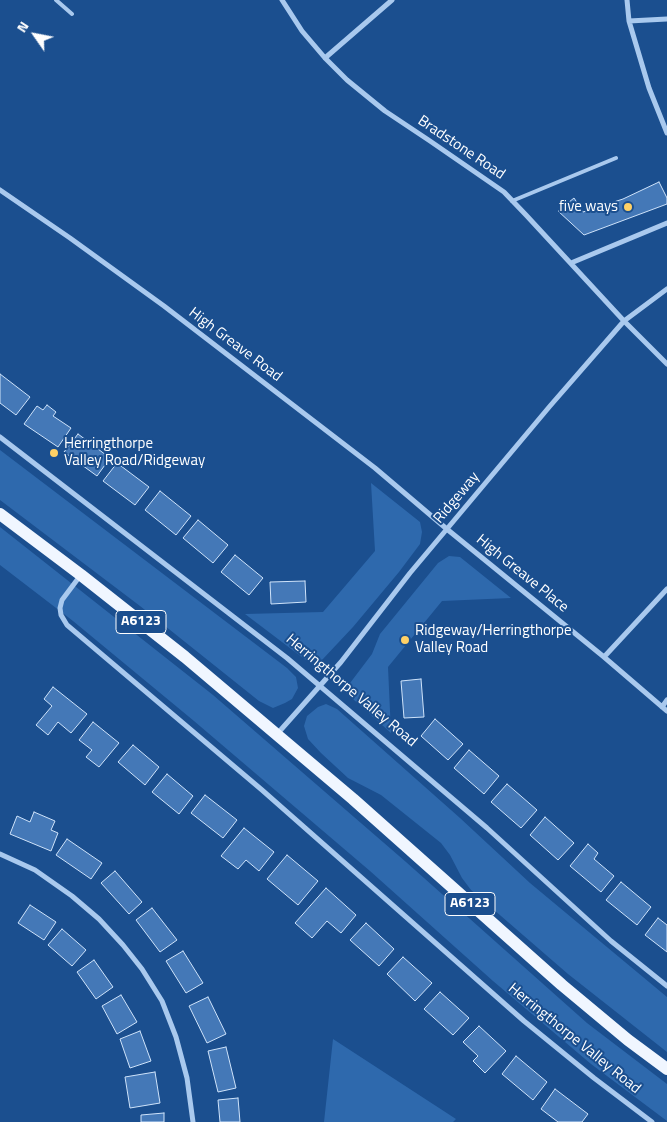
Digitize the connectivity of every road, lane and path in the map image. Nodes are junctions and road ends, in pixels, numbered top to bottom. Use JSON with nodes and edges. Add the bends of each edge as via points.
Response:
{"nodes":[{"id":1,"x":56,"y":0,"type":"edge"},
{"id":2,"x":282,"y":0,"type":"edge"},
{"id":3,"x":392,"y":0,"type":"edge"},
{"id":4,"x":627,"y":0,"type":"edge"},
{"id":5,"x":72,"y":14,"type":"dead end"},
{"id":6,"x":667,"y":19,"type":"edge"},
{"id":7,"x":629,"y":22,"type":"junction"},
{"id":8,"x":325,"y":58,"type":"junction"},
{"id":9,"x":667,"y":133,"type":"edge"},
{"id":10,"x":616,"y":158,"type":"dead end"},
{"id":11,"x":0,"y":190,"type":"edge"},
{"id":12,"x":512,"y":201,"type":"junction"},
{"id":13,"x":667,"y":223,"type":"edge"},
{"id":14,"x":571,"y":263,"type":"junction"},
{"id":15,"x":667,"y":289,"type":"edge"},
{"id":16,"x":624,"y":321,"type":"junction"},
{"id":17,"x":667,"y":364,"type":"edge"},
{"id":18,"x":0,"y":437,"type":"edge"},
{"id":19,"x":0,"y":514,"type":"edge"},
{"id":20,"x":448,"y":530,"type":"junction"},
{"id":21,"x":81,"y":575,"type":"junction"},
{"id":22,"x":667,"y":590,"type":"edge"},
{"id":23,"x":604,"y":657,"type":"junction"},
{"id":24,"x":320,"y":685,"type":"junction"},
{"id":25,"x":667,"y":700,"type":"edge"},
{"id":26,"x":662,"y":707,"type":"junction"},
{"id":27,"x":667,"y":711,"type":"edge"},
{"id":28,"x":277,"y":734,"type":"junction"},
{"id":29,"x":0,"y":854,"type":"edge"},
{"id":30,"x":667,"y":986,"type":"edge"},
{"id":31,"x":667,"y":1069,"type":"edge"},
{"id":32,"x":193,"y":1122,"type":"edge"},
{"id":33,"x":652,"y":1122,"type":"edge"}],
"edges":[{"from":1,"to":5,"type":"lane"},
{"from":2,"to":8,"type":"street","name":"Bradstone Road"},
{"from":3,"to":8,"type":"street"},
{"from":4,"to":7,"type":"street"},
{"from":6,"to":7,"type":"street"},
{"from":7,"to":9,"type":"street"},
{"from":8,"to":12,"type":"street","name":"Bradstone Road","via":[[385,112],[504,192]]},
{"from":10,"to":12,"type":"lane"},
{"from":11,"to":20,"type":"street","name":"High Greave Road","via":[[179,318],[375,468]]},
{"from":12,"to":14,"type":"street","name":"Bradstone Road"},
{"from":13,"to":14,"type":"street"},
{"from":14,"to":16,"type":"street","name":"Bradstone Road"},
{"from":15,"to":16,"type":"street","name":"Ridgeway"},
{"from":16,"to":17,"type":"street","name":"Bradstone Road"},
{"from":16,"to":20,"type":"street","name":"Ridgeway"},
{"from":18,"to":24,"type":"street","name":"Herringthorpe Valley Road"},
{"from":19,"to":21,"type":"main road","number":"A6123"},
{"from":20,"to":23,"type":"street","name":"High Greave Place"},
{"from":20,"to":24,"type":"street","name":"Ridgeway"},
{"from":21,"to":28,"type":"main road","number":"A6123"},
{"from":21,"to":33,"type":"street","name":"Herringthorpe Valley Road","via":[[62,600],[61,615],[67,625],[262,790],[524,1021]]},
{"from":22,"to":23,"type":"street"},
{"from":23,"to":26,"type":"street","name":"High Greave Place"},
{"from":24,"to":28,"type":"street","name":"Ridgeway"},
{"from":24,"to":30,"type":"street","name":"Herringthorpe Valley Road","via":[[487,828],[611,941]]},
{"from":25,"to":26,"type":"street"},
{"from":26,"to":27,"type":"street","name":"High Greave Place"},
{"from":28,"to":31,"type":"main road","number":"A6123","via":[[562,985]]},
{"from":29,"to":32,"type":"street","via":[[35,870],[72,896],[99,919],[142,969],[162,1001],[176,1037],[187,1078]]}]}
